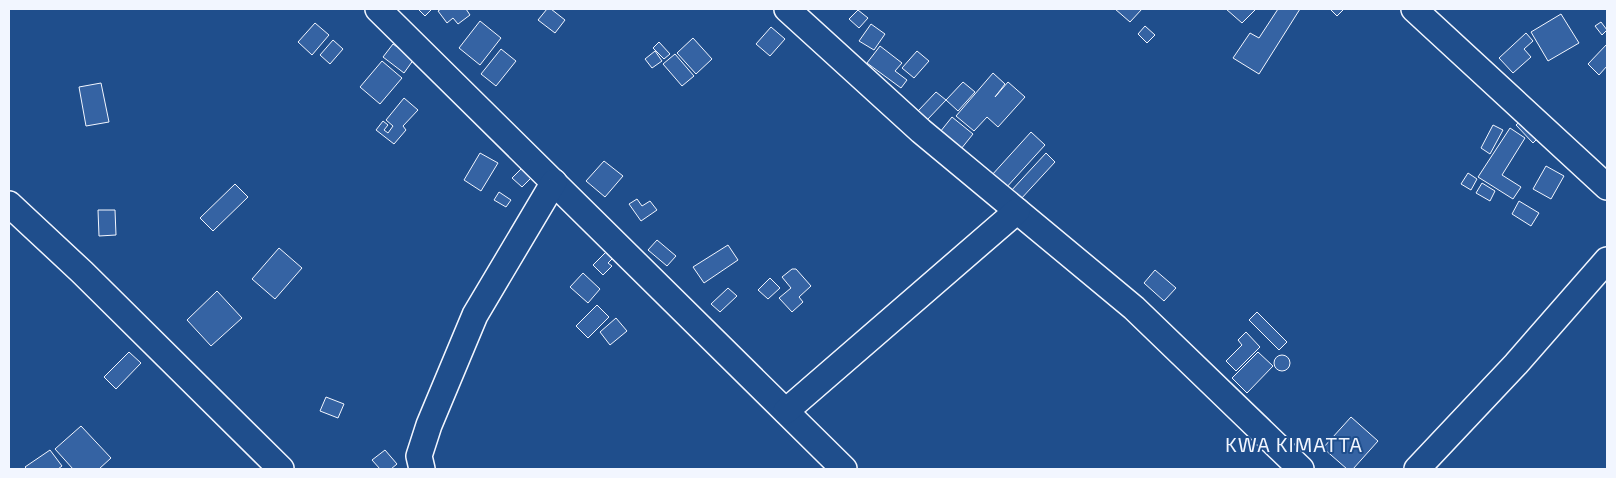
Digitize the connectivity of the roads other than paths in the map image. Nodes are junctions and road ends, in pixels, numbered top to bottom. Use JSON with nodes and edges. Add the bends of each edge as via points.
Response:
{"nodes":[{"id":1,"x":378,"y":9,"type":"edge"},
{"id":2,"x":787,"y":9,"type":"edge"},
{"id":3,"x":1414,"y":9,"type":"edge"},
{"id":4,"x":554,"y":182,"type":"junction"},
{"id":5,"x":1607,"y":187,"type":"edge"},
{"id":6,"x":9,"y":204,"type":"edge"},
{"id":7,"x":1017,"y":211,"type":"junction"},
{"id":8,"x":1607,"y":260,"type":"edge"},
{"id":9,"x":786,"y":411,"type":"junction"},
{"id":10,"x":281,"y":469,"type":"edge"},
{"id":11,"x":422,"y":469,"type":"edge"},
{"id":12,"x":844,"y":469,"type":"edge"},
{"id":13,"x":1301,"y":469,"type":"edge"},
{"id":14,"x":1417,"y":469,"type":"edge"}],
"edges":[{"from":1,"to":4,"type":"street"},
{"from":2,"to":7,"type":"street","via":[[921,131]]},
{"from":3,"to":5,"type":"street"},
{"from":4,"to":9,"type":"street"},
{"from":4,"to":11,"type":"street","via":[[475,315],[429,425],[419,456]]},
{"from":6,"to":10,"type":"street"},
{"from":7,"to":9,"type":"street"},
{"from":7,"to":13,"type":"street","via":[[1134,308]]},
{"from":8,"to":14,"type":"street","via":[[1516,364]]},
{"from":9,"to":12,"type":"street"}]}
